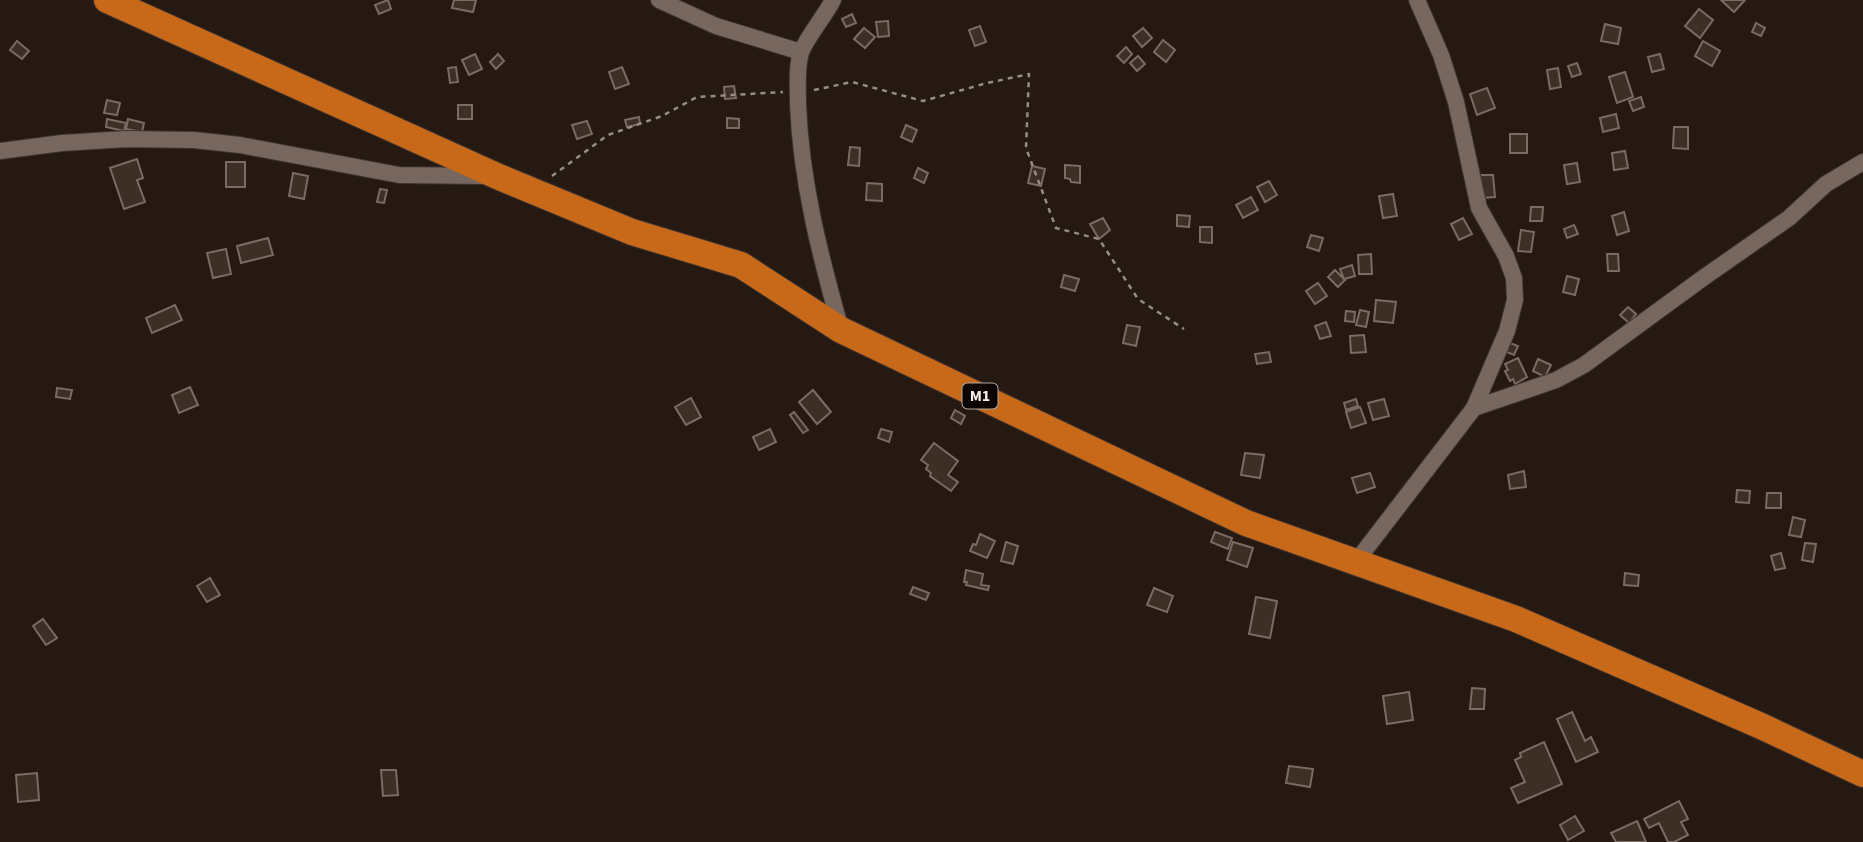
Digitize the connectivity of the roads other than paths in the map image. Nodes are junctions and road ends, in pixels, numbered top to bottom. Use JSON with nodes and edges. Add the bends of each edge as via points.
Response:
{"nodes":[{"id":1,"x":107,"y":0,"type":"edge"},
{"id":2,"x":659,"y":0,"type":"edge"},
{"id":3,"x":833,"y":0,"type":"edge"},
{"id":4,"x":1417,"y":0,"type":"edge"},
{"id":5,"x":801,"y":52,"type":"junction"},
{"id":6,"x":0,"y":151,"type":"edge"},
{"id":7,"x":1863,"y":162,"type":"edge"},
{"id":8,"x":499,"y":177,"type":"junction"},
{"id":9,"x":841,"y":330,"type":"junction"},
{"id":10,"x":1474,"y":408,"type":"junction"},
{"id":11,"x":1355,"y":563,"type":"junction"},
{"id":12,"x":1863,"y":774,"type":"edge"}],
"edges":[{"from":1,"to":8,"type":"highway","number":"M1"},
{"from":2,"to":5,"type":"street","via":[[716,26]]},
{"from":3,"to":5,"type":"street"},
{"from":4,"to":10,"type":"street","via":[[1456,102],[1479,208],[1514,278],[1515,300],[1507,331]]},
{"from":5,"to":9,"type":"street","via":[[799,138],[806,187]]},
{"from":6,"to":8,"type":"street","via":[[114,140],[194,140],[399,175]]},
{"from":7,"to":10,"type":"street","via":[[1826,184],[1789,218],[1584,366]]},
{"from":8,"to":9,"type":"highway","number":"M1","via":[[632,232],[741,265]]},
{"from":9,"to":11,"type":"highway","number":"M1","via":[[1246,523]]},
{"from":10,"to":11,"type":"street"},
{"from":11,"to":12,"type":"highway","number":"M1","via":[[1516,619]]}]}
